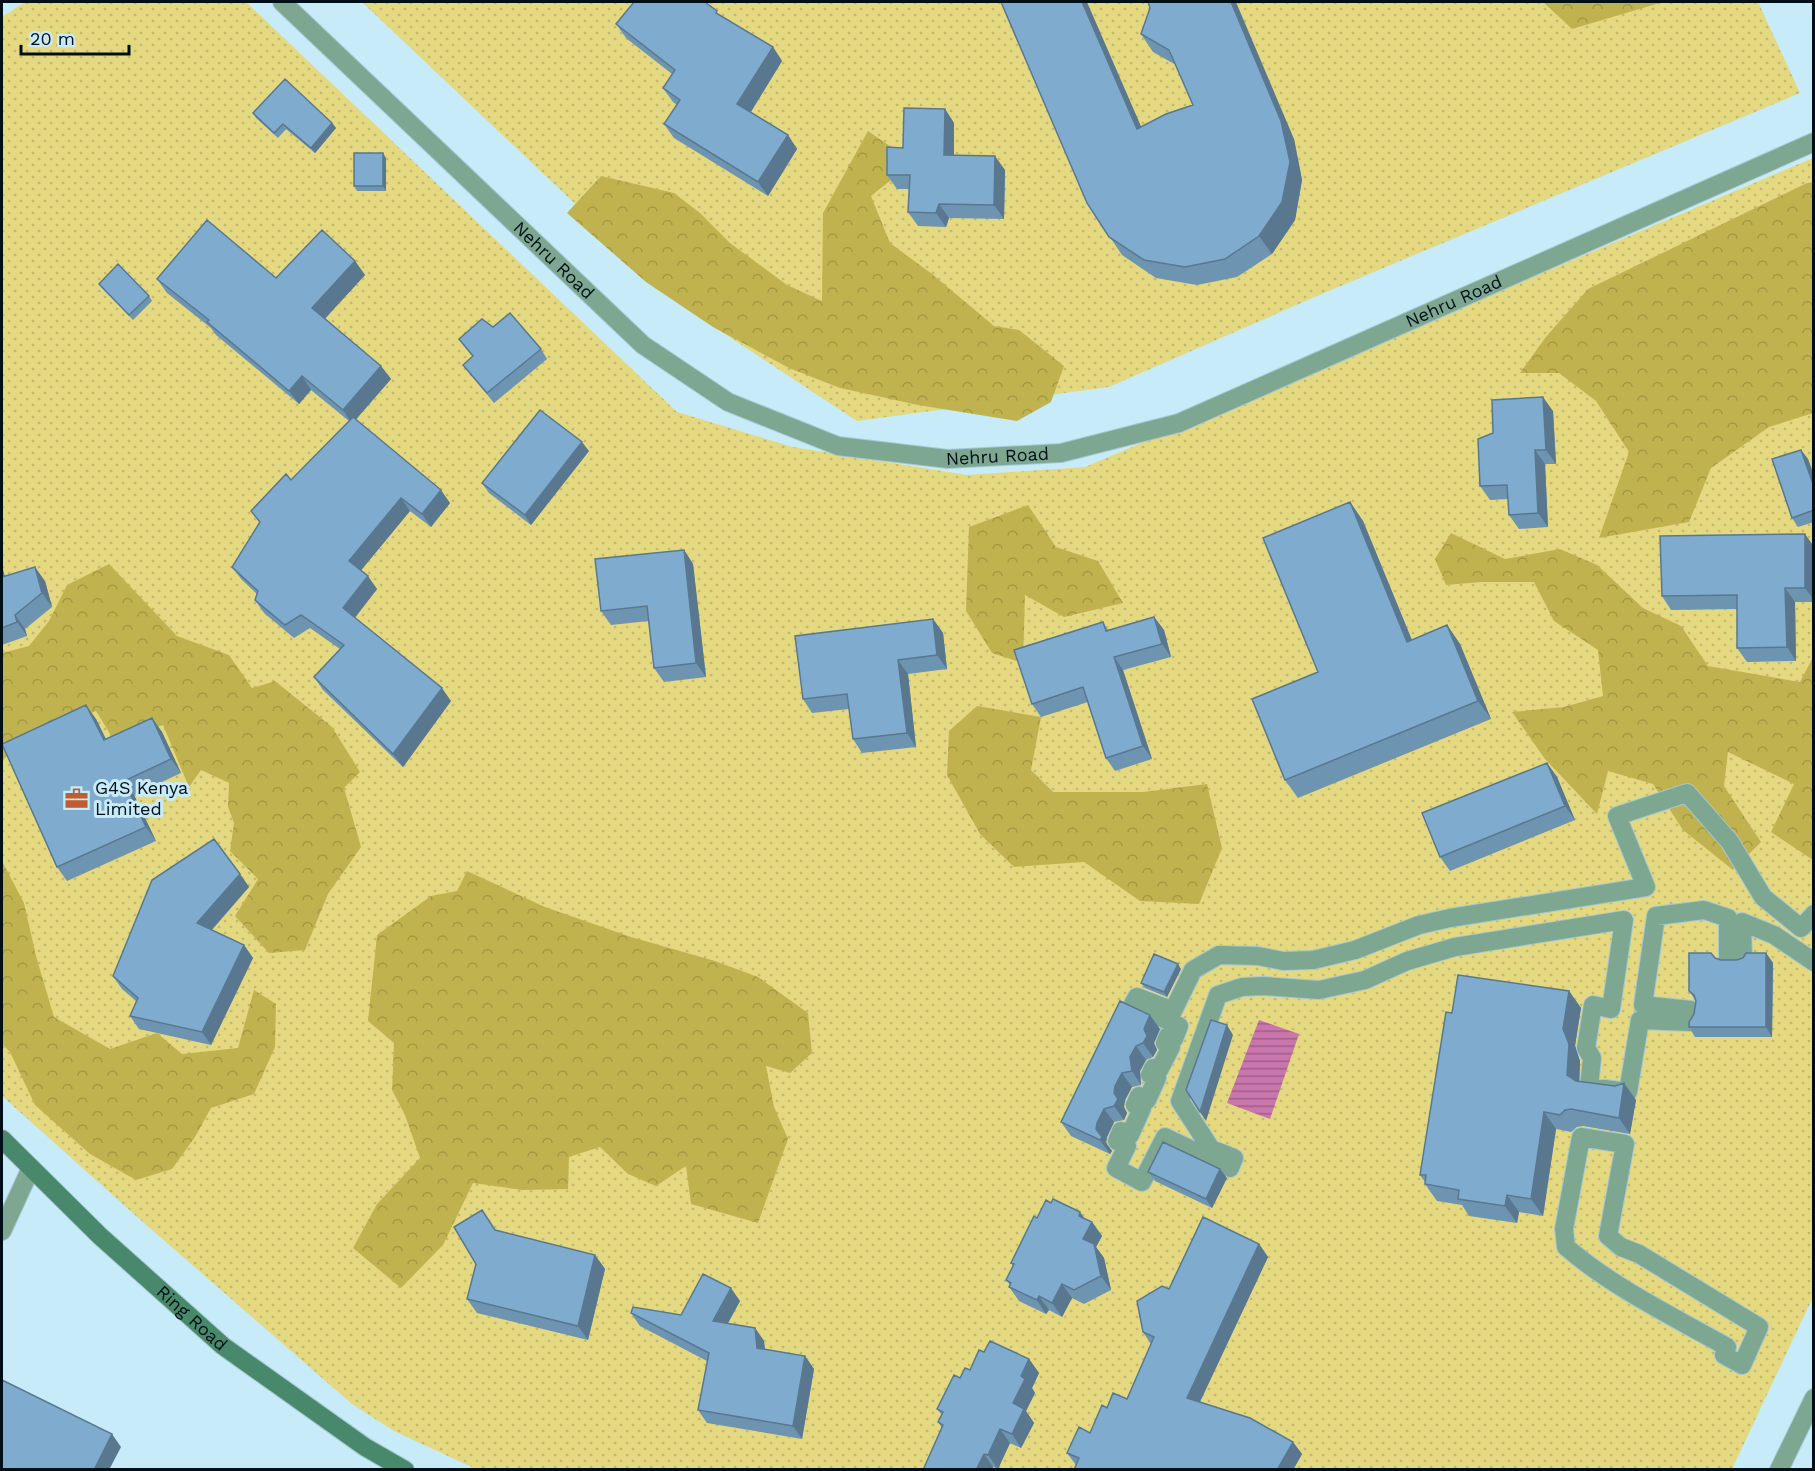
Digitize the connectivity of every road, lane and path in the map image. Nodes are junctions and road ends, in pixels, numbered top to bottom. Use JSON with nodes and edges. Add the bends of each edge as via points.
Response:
{"nodes":[{"id":1,"x":282,"y":2,"type":"edge"},
{"id":2,"x":1814,"y":142,"type":"edge"},
{"id":3,"x":1814,"y":914,"type":"edge"},
{"id":4,"x":1814,"y":962,"type":"edge"},
{"id":5,"x":1581,"y":1137,"type":"joint"},
{"id":6,"x":2,"y":1139,"type":"edge"},
{"id":7,"x":31,"y":1168,"type":"junction"},
{"id":8,"x":2,"y":1231,"type":"edge"},
{"id":9,"x":1814,"y":1398,"type":"edge"},
{"id":10,"x":405,"y":1470,"type":"edge"},
{"id":11,"x":1779,"y":1470,"type":"edge"}],
"edges":[{"from":1,"to":2,"type":"street","name":"Nehru Road","via":[[643,345],[728,402],[838,446],[948,459],[1061,453],[1179,423]]},
{"from":3,"to":4,"type":"street","via":[[1801,928],[1763,897],[1730,842],[1687,793],[1617,816],[1646,886],[1450,918],[1313,960],[1219,955],[1193,970],[1173,1011],[1137,997],[1133,1004],[1179,1026],[1174,1039],[1168,1036],[1165,1043],[1171,1047],[1159,1070],[1153,1068],[1150,1075],[1157,1078],[1147,1100],[1139,1096],[1135,1105],[1142,1108],[1130,1135],[1121,1131],[1117,1141],[1127,1146],[1116,1168],[1142,1182],[1165,1137],[1230,1168],[1234,1158],[1211,1149],[1180,1101],[1218,995],[1234,990],[1263,986],[1318,990],[1365,980],[1407,961],[1455,947],[1624,920],[1611,1009],[1593,1005],[1586,1048],[1592,1058],[1589,1087],[1628,1092],[1640,1020],[1690,1022],[1691,1010],[1643,1005],[1656,916],[1704,910],[1728,918],[1728,958],[1743,958],[1742,922],[1774,936]]},
{"from":5,"to":5,"type":"street","via":[[1625,1144],[1608,1236],[1759,1327],[1742,1365],[1724,1355],[1727,1347],[1630,1293],[1566,1246],[1564,1229]]},
{"from":6,"to":7,"type":"main road","name":"Ring Road"},
{"from":7,"to":8,"type":"street"},
{"from":7,"to":10,"type":"main road","name":"Ring Road","via":[[223,1346],[365,1447]]},
{"from":9,"to":11,"type":"street"}]}
